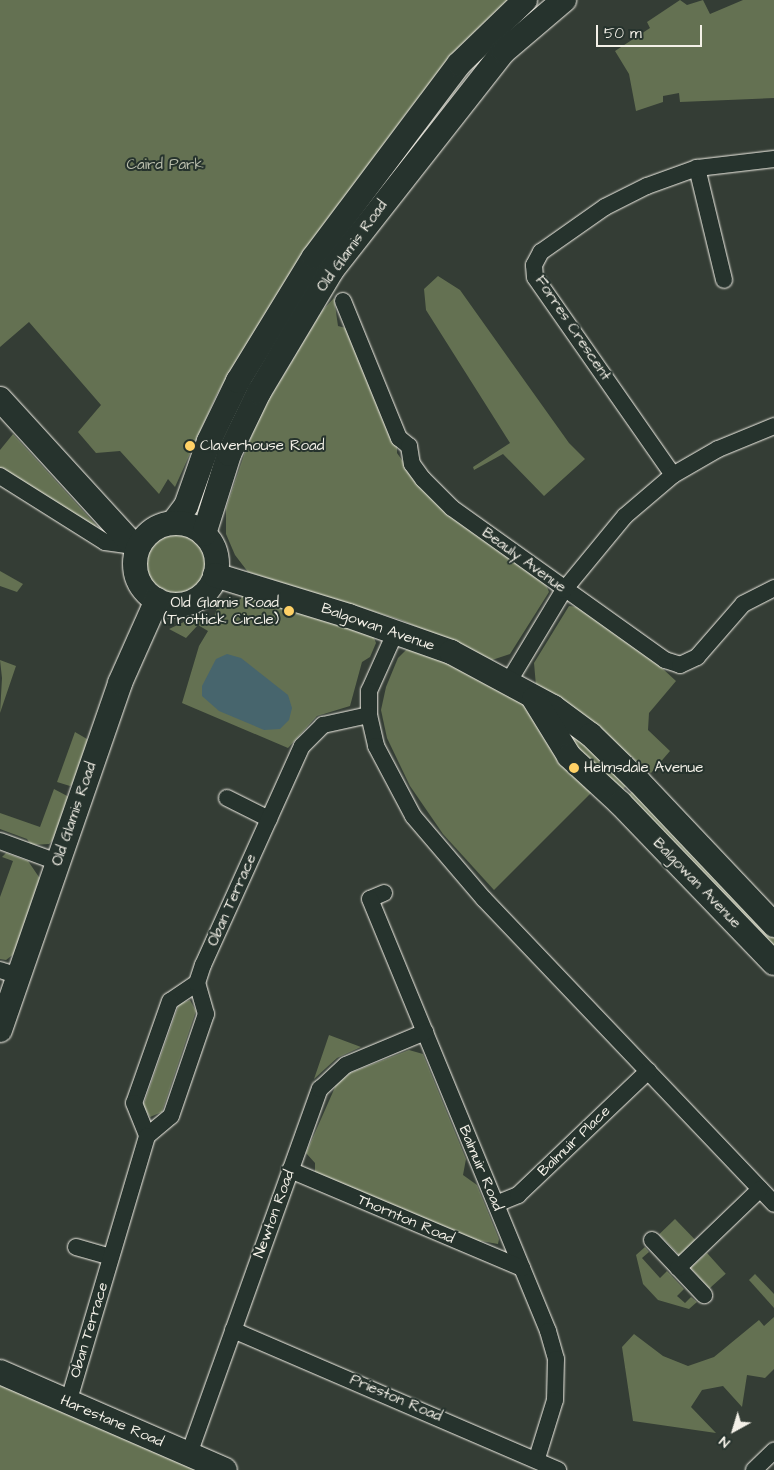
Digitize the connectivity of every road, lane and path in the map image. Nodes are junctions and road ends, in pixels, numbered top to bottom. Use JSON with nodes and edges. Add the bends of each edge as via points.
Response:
{"nodes":[{"id":1,"x":525,"y":0,"type":"edge"},
{"id":2,"x":553,"y":3,"type":"edge"},
{"id":3,"x":774,"y":159,"type":"edge"},
{"id":4,"x":698,"y":168,"type":"junction"},
{"id":5,"x":724,"y":280,"type":"dead end"},
{"id":6,"x":343,"y":312,"type":"dead end"},
{"id":7,"x":0,"y":399,"type":"edge"},
{"id":8,"x":774,"y":426,"type":"edge"},
{"id":9,"x":673,"y":475,"type":"junction"},
{"id":10,"x":0,"y":476,"type":"edge"},
{"id":11,"x":173,"y":523,"type":"junction"},
{"id":12,"x":204,"y":534,"type":"junction"},
{"id":13,"x":136,"y":548,"type":"junction"},
{"id":14,"x":215,"y":575,"type":"junction"},
{"id":15,"x":774,"y":588,"type":"edge"},
{"id":16,"x":564,"y":590,"type":"junction"},
{"id":17,"x":157,"y":600,"type":"junction"},
{"id":18,"x":396,"y":631,"type":"junction"},
{"id":19,"x":509,"y":681,"type":"junction"},
{"id":20,"x":533,"y":697,"type":"junction"},
{"id":21,"x":369,"y":715,"type":"junction"},
{"id":22,"x":639,"y":782,"type":"junction"},
{"id":23,"x":228,"y":798,"type":"dead end"},
{"id":24,"x":620,"y":803,"type":"junction"},
{"id":25,"x":269,"y":818,"type":"junction"},
{"id":26,"x":0,"y":841,"type":"edge"},
{"id":27,"x":57,"y":862,"type":"junction"},
{"id":28,"x":384,"y":893,"type":"dead end"},
{"id":29,"x":774,"y":925,"type":"edge"},
{"id":30,"x":774,"y":963,"type":"edge"},
{"id":31,"x":9,"y":973,"type":"edge"},
{"id":32,"x":197,"y":982,"type":"junction"},
{"id":33,"x":0,"y":1030,"type":"edge"},
{"id":34,"x":426,"y":1032,"type":"junction"},
{"id":35,"x":648,"y":1071,"type":"junction"},
{"id":36,"x":147,"y":1136,"type":"junction"},
{"id":37,"x":290,"y":1170,"type":"junction"},
{"id":38,"x":760,"y":1190,"type":"junction"},
{"id":39,"x":496,"y":1204,"type":"junction"},
{"id":40,"x":774,"y":1204,"type":"edge"},
{"id":41,"x":652,"y":1240,"type":"dead end"},
{"id":42,"x":76,"y":1247,"type":"dead end"},
{"id":43,"x":111,"y":1257,"type":"junction"},
{"id":44,"x":522,"y":1268,"type":"junction"},
{"id":45,"x":678,"y":1268,"type":"junction"},
{"id":46,"x":704,"y":1295,"type":"dead end"},
{"id":47,"x":233,"y":1330,"type":"junction"},
{"id":48,"x":0,"y":1372,"type":"edge"},
{"id":49,"x":68,"y":1402,"type":"junction"},
{"id":50,"x":774,"y":1451,"type":"edge"},
{"id":51,"x":189,"y":1454,"type":"junction"},
{"id":52,"x":537,"y":1458,"type":"junction"},
{"id":53,"x":225,"y":1470,"type":"edge"},
{"id":54,"x":558,"y":1470,"type":"edge"},
{"id":55,"x":754,"y":1470,"type":"edge"}],
"edges":[{"from":1,"to":11,"type":"street","name":"Old Glamis Road","via":[[459,64],[314,257],[238,381],[209,441],[186,506]]},
{"from":2,"to":12,"type":"street","name":"Old Glamis Road","via":[[504,51],[463,99],[332,270],[259,392],[229,454]]},
{"from":3,"to":4,"type":"street","name":"Forres Crescent"},
{"from":4,"to":5,"type":"street"},
{"from":4,"to":9,"type":"street","name":"Forres Crescent","via":[[647,186],[605,207],[541,252],[534,265],[535,277]]},
{"from":6,"to":16,"type":"street","name":"Beauly Avenue","via":[[399,438],[409,446],[412,464],[423,479],[452,508]]},
{"from":7,"to":13,"type":"street"},
{"from":8,"to":9,"type":"street","via":[[718,449]]},
{"from":9,"to":16,"type":"street","via":[[625,516]]},
{"from":10,"to":13,"type":"street","via":[[105,542]]},
{"from":11,"to":12,"type":"street","via":[[190,526]]},
{"from":11,"to":13,"type":"street","via":[[152,531]]},
{"from":12,"to":14,"type":"street","via":[[217,560]]},
{"from":13,"to":17,"type":"street","via":[[138,580]]},
{"from":14,"to":17,"type":"street","via":[[204,593],[186,604]]},
{"from":14,"to":18,"type":"street","name":"Balgowan Avenue"},
{"from":15,"to":16,"type":"street","name":"Beauly Avenue","via":[[743,604],[697,657],[680,665],[664,660]]},
{"from":16,"to":19,"type":"street"},
{"from":17,"to":27,"type":"street","name":"Old Glamis Road","via":[[120,683]]},
{"from":18,"to":19,"type":"street","name":"Balgowan Avenue"},
{"from":18,"to":21,"type":"street","via":[[369,691]]},
{"from":19,"to":20,"type":"street","name":"Balgowan Avenue"},
{"from":20,"to":22,"type":"street","name":"Balgowan Avenue","via":[[591,735]]},
{"from":20,"to":24,"type":"street","name":"Balgowan Avenue","via":[[569,756]]},
{"from":21,"to":25,"type":"street","name":"Oban Terrace","via":[[338,719],[312,734],[302,746]]},
{"from":21,"to":35,"type":"street","via":[[376,746],[413,816],[440,851]]},
{"from":22,"to":24,"type":"street","via":[[625,789]]},
{"from":22,"to":29,"type":"street","name":"Balgowan Avenue"},
{"from":23,"to":25,"type":"street"},
{"from":24,"to":30,"type":"street","name":"Balgowan Avenue"},
{"from":25,"to":32,"type":"street","name":"Oban Terrace"},
{"from":26,"to":27,"type":"street"},
{"from":27,"to":31,"type":"street","name":"Old Glamis Road"},
{"from":28,"to":34,"type":"street","name":"Balmuir Road","via":[[370,899]]},
{"from":31,"to":33,"type":"street","name":"Old Glamis Road"},
{"from":32,"to":36,"type":"street","via":[[206,1014],[171,1116]]},
{"from":32,"to":36,"type":"street","via":[[170,1001],[134,1103]]},
{"from":34,"to":37,"type":"street","name":"Newton Road","via":[[358,1059],[331,1076],[320,1090]]},
{"from":34,"to":39,"type":"street","name":"Balmuir Road"},
{"from":35,"to":38,"type":"street"},
{"from":35,"to":39,"type":"street","name":"Balmuir Place","via":[[518,1195]]},
{"from":36,"to":43,"type":"street","name":"Oban Terrace"},
{"from":37,"to":44,"type":"street","name":"Thornton Road"},
{"from":37,"to":47,"type":"street","name":"Newton Road"},
{"from":38,"to":40,"type":"street"},
{"from":38,"to":45,"type":"street"},
{"from":39,"to":44,"type":"street","name":"Balmuir Road"},
{"from":41,"to":45,"type":"street"},
{"from":42,"to":43,"type":"street"},
{"from":43,"to":49,"type":"street","name":"Oban Terrace"},
{"from":44,"to":52,"type":"street","name":"Balmuir Road","via":[[556,1359],[555,1400]]},
{"from":45,"to":46,"type":"street"},
{"from":47,"to":51,"type":"street","name":"Newton Road"},
{"from":47,"to":52,"type":"street","name":"Prieston Road"},
{"from":48,"to":49,"type":"street","name":"Harestane Road"},
{"from":49,"to":51,"type":"street","name":"Harestane Road"},
{"from":50,"to":55,"type":"street"},
{"from":51,"to":53,"type":"street","name":"Harestane Road"},
{"from":52,"to":54,"type":"street","name":"Prieston Road"}]}
